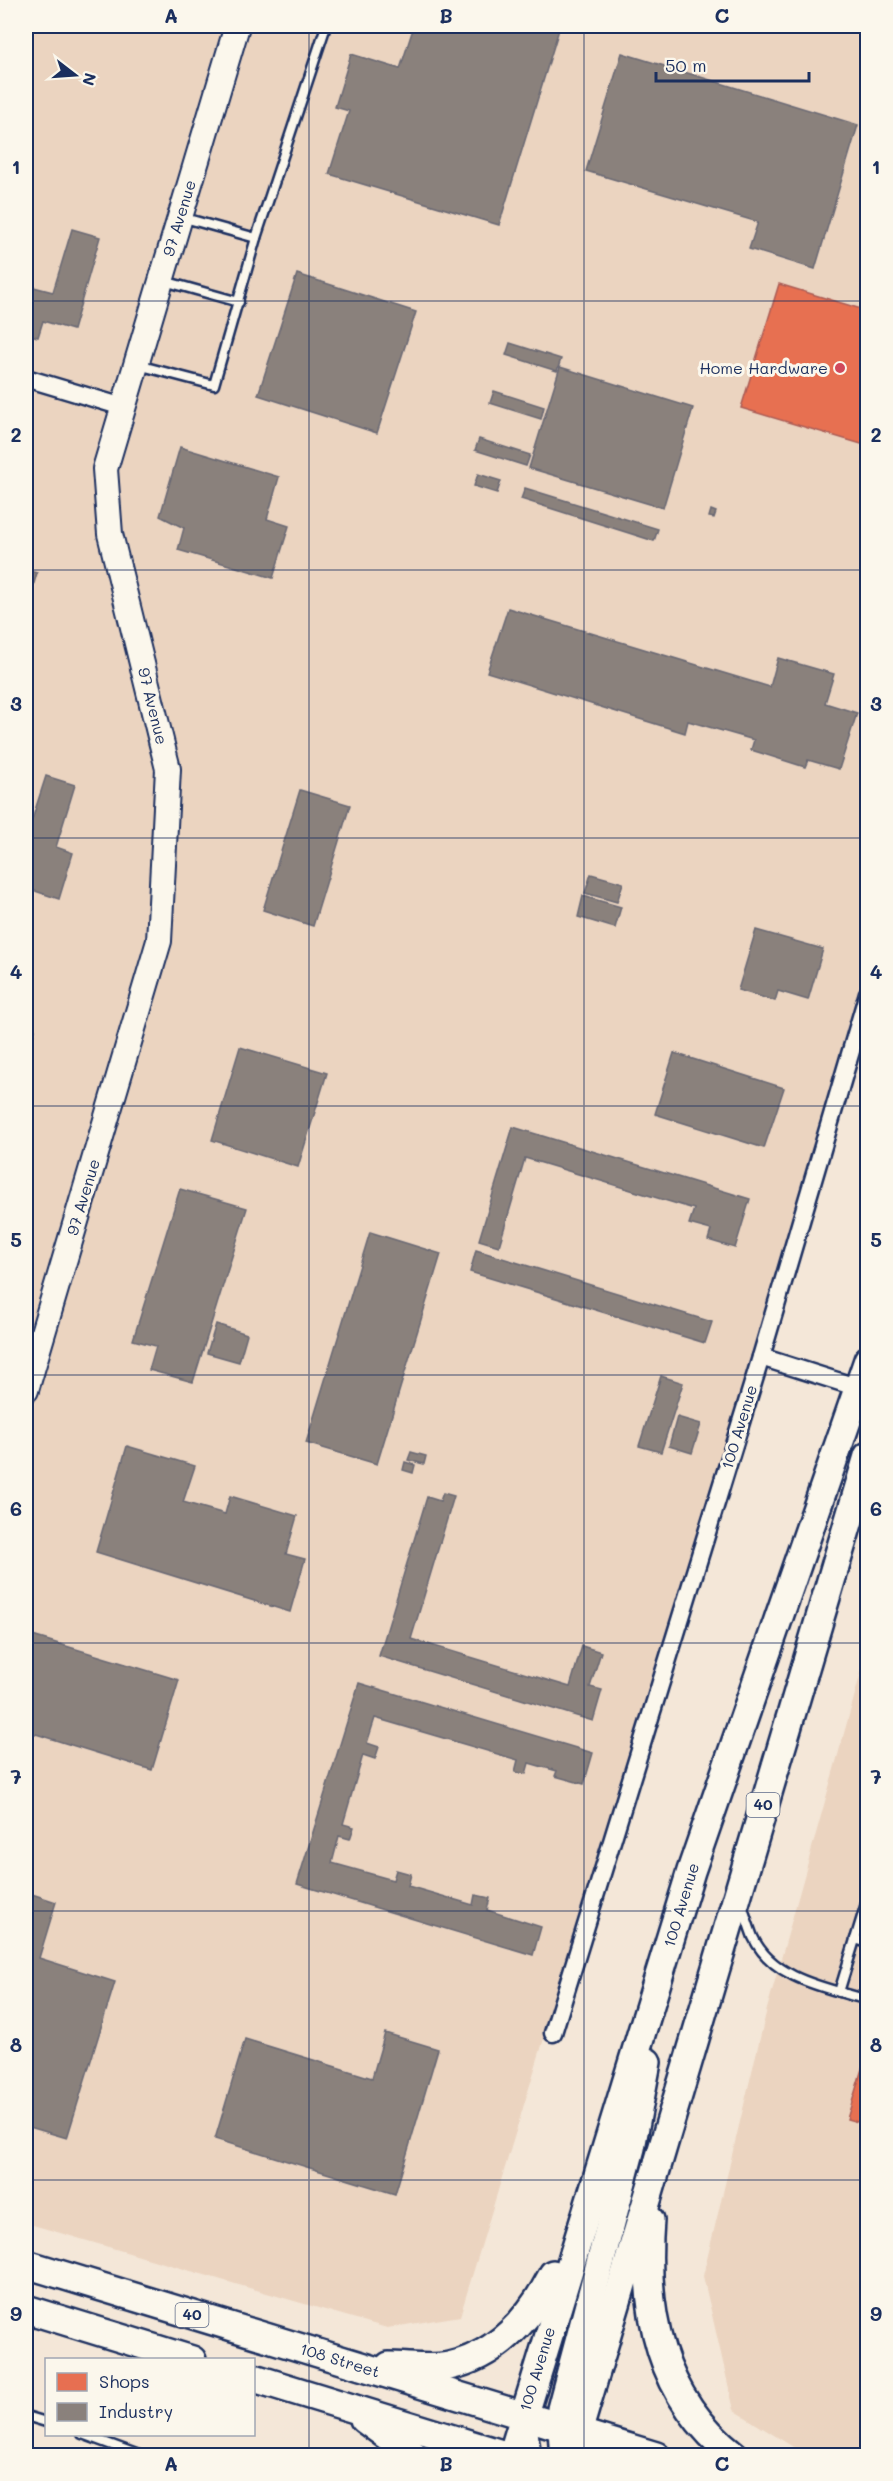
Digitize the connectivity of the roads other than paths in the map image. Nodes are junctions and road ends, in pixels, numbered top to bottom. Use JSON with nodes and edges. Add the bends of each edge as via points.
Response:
{"nodes":[{"id":1,"x":237,"y":26,"type":"edge"},
{"id":2,"x":326,"y":26,"type":"edge"},
{"id":3,"x":180,"y":217,"type":"junction"},
{"id":4,"x":256,"y":238,"type":"junction"},
{"id":5,"x":161,"y":280,"type":"junction"},
{"id":6,"x":239,"y":302,"type":"junction"},
{"id":7,"x":136,"y":364,"type":"junction"},
{"id":8,"x":26,"y":378,"type":"edge"},
{"id":9,"x":123,"y":407,"type":"junction"},
{"id":10,"x":867,"y":993,"type":"edge"},
{"id":11,"x":761,"y":1357,"type":"junction"},
{"id":12,"x":867,"y":1360,"type":"edge"},
{"id":13,"x":863,"y":1389,"type":"edge"},
{"id":14,"x":26,"y":1390,"type":"edge"},
{"id":15,"x":867,"y":1456,"type":"edge"},
{"id":16,"x":691,"y":1871,"type":"junction"},
{"id":17,"x":738,"y":1887,"type":"junction"},
{"id":18,"x":867,"y":1897,"type":"edge"},
{"id":19,"x":855,"y":1939,"type":"junction"},
{"id":20,"x":867,"y":1943,"type":"edge"},
{"id":21,"x":839,"y":1992,"type":"junction"},
{"id":22,"x":867,"y":2001,"type":"edge"},
{"id":23,"x":553,"y":2032,"type":"dead end"},
{"id":24,"x":658,"y":2154,"type":"junction"},
{"id":25,"x":584,"y":2215,"type":"junction"},
{"id":26,"x":26,"y":2264,"type":"edge"},
{"id":27,"x":26,"y":2309,"type":"edge"},
{"id":28,"x":185,"y":2358,"type":"edge"},
{"id":29,"x":358,"y":2366,"type":"junction"},
{"id":30,"x":255,"y":2378,"type":"edge"},
{"id":31,"x":346,"y":2406,"type":"junction"},
{"id":32,"x":26,"y":2416,"type":"edge"},
{"id":33,"x":523,"y":2416,"type":"junction"},
{"id":34,"x":45,"y":2422,"type":"edge"},
{"id":35,"x":87,"y":2436,"type":"edge"},
{"id":36,"x":570,"y":2438,"type":"edge"},
{"id":37,"x":142,"y":2456,"type":"edge"},
{"id":38,"x":416,"y":2456,"type":"edge"},
{"id":39,"x":510,"y":2456,"type":"edge"},
{"id":40,"x":529,"y":2456,"type":"edge"},
{"id":41,"x":564,"y":2456,"type":"edge"},
{"id":42,"x":656,"y":2456,"type":"edge"},
{"id":43,"x":735,"y":2456,"type":"edge"}],
"edges":[{"from":1,"to":3,"type":"street","name":"97 Avenue"},
{"from":2,"to":4,"type":"lane"},
{"from":3,"to":4,"type":"lane"},
{"from":3,"to":5,"type":"street","name":"97 Avenue"},
{"from":4,"to":6,"type":"lane"},
{"from":5,"to":6,"type":"lane"},
{"from":5,"to":7,"type":"street","name":"97 Avenue"},
{"from":6,"to":7,"type":"lane","via":[[214,385]]},
{"from":7,"to":9,"type":"street","name":"97 Avenue"},
{"from":8,"to":9,"type":"street"},
{"from":9,"to":14,"type":"street","name":"97 Avenue","via":[[105,469],[110,534],[168,769],[159,941]]},
{"from":10,"to":11,"type":"street","name":"100 Avenue"},
{"from":11,"to":13,"type":"street"},
{"from":11,"to":23,"type":"street","name":"100 Avenue"},
{"from":12,"to":13,"type":"main road","name":"100 Avenue"},
{"from":13,"to":16,"type":"main road","name":"100 Avenue"},
{"from":15,"to":17,"type":"main road","number":"40"},
{"from":16,"to":25,"type":"main road","name":"100 Avenue"},
{"from":16,"to":36,"type":"main road","via":[[660,1999],[631,2148],[563,2400]]},
{"from":17,"to":21,"type":"lane","via":[[754,1939],[768,1956],[792,1976]]},
{"from":17,"to":24,"type":"main road","number":"40"},
{"from":18,"to":19,"type":"lane"},
{"from":19,"to":20,"type":"lane"},
{"from":19,"to":21,"type":"lane"},
{"from":21,"to":22,"type":"lane"},
{"from":24,"to":36,"type":"main road","number":"40"},
{"from":24,"to":43,"type":"main road","via":[[651,2199],[648,2281],[660,2350],[691,2413],[714,2440]]},
{"from":25,"to":29,"type":"main road","via":[[538,2305],[499,2344],[478,2357],[447,2366]]},
{"from":25,"to":33,"type":"main road","name":"100 Avenue"},
{"from":26,"to":29,"type":"main road","name":"108 Street","number":"40"},
{"from":27,"to":28,"type":"main road"},
{"from":29,"to":33,"type":"main road","name":"108 Street","number":"40"},
{"from":30,"to":31,"type":"main road"},
{"from":31,"to":38,"type":"main road"},
{"from":31,"to":39,"type":"main road"},
{"from":32,"to":34,"type":"lane"},
{"from":33,"to":36,"type":"main road","name":"108 Street","number":"40"},
{"from":33,"to":39,"type":"main road","name":"100 Avenue"},
{"from":33,"to":40,"type":"street"},
{"from":35,"to":37,"type":"lane"},
{"from":36,"to":41,"type":"main road"},
{"from":36,"to":42,"type":"main road","name":"108 Street"}]}
